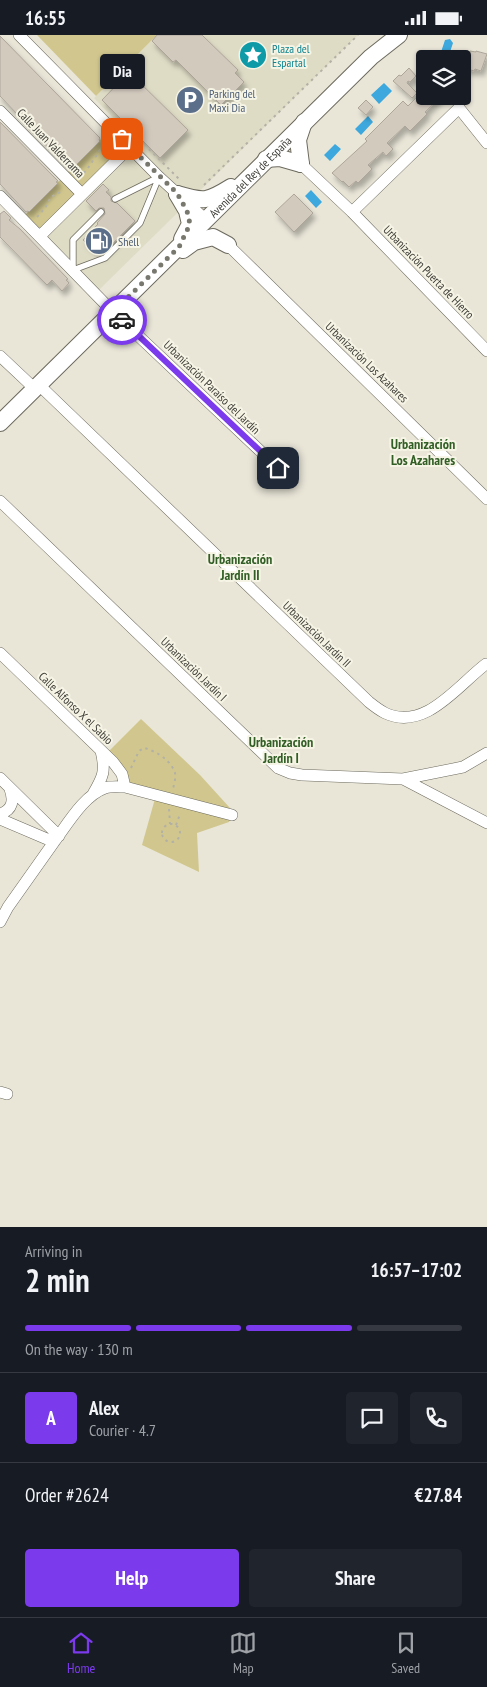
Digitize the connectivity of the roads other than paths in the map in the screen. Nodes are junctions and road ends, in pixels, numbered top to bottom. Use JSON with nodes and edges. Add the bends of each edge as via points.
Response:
{"nodes":[{"id":1,"x":19,"y":35,"type":"edge"},
{"id":2,"x":387,"y":35,"type":"edge"},
{"id":3,"x":399,"y":35,"type":"edge"},
{"id":4,"x":371,"y":57,"type":"junction"},
{"id":5,"x":0,"y":111,"type":"edge"},
{"id":6,"x":305,"y":121,"type":"junction"},
{"id":7,"x":289,"y":137,"type":"junction"},
{"id":8,"x":487,"y":143,"type":"edge"},
{"id":9,"x":130,"y":147,"type":"junction"},
{"id":10,"x":264,"y":161,"type":"junction"},
{"id":11,"x":301,"y":164,"type":"junction"},
{"id":12,"x":159,"y":177,"type":"junction"},
{"id":13,"x":185,"y":192,"type":"junction"},
{"id":14,"x":82,"y":194,"type":"junction"},
{"id":15,"x":0,"y":196,"type":"edge"},
{"id":16,"x":114,"y":199,"type":"dead end"},
{"id":17,"x":220,"y":206,"type":"junction"},
{"id":18,"x":101,"y":212,"type":"dead end"},
{"id":19,"x":352,"y":212,"type":"junction"},
{"id":20,"x":206,"y":220,"type":"junction"},
{"id":21,"x":40,"y":236,"type":"junction"},
{"id":22,"x":228,"y":245,"type":"junction"},
{"id":23,"x":179,"y":247,"type":"junction"},
{"id":24,"x":73,"y":270,"type":"junction"},
{"id":25,"x":151,"y":274,"type":"junction"},
{"id":26,"x":113,"y":312,"type":"junction"},
{"id":27,"x":487,"y":351,"type":"edge"},
{"id":28,"x":0,"y":356,"type":"edge"},
{"id":29,"x":36,"y":386,"type":"junction"},
{"id":30,"x":0,"y":423,"type":"edge"},
{"id":31,"x":292,"y":481,"type":"dead end"},
{"id":32,"x":487,"y":499,"type":"edge"},
{"id":33,"x":0,"y":501,"type":"edge"},
{"id":34,"x":0,"y":653,"type":"edge"},
{"id":35,"x":486,"y":664,"type":"edge"},
{"id":36,"x":101,"y":751,"type":"junction"},
{"id":37,"x":487,"y":753,"type":"edge"},
{"id":38,"x":0,"y":778,"type":"edge"},
{"id":39,"x":403,"y":779,"type":"junction"},
{"id":40,"x":9,"y":787,"type":"junction"},
{"id":41,"x":125,"y":787,"type":"junction"},
{"id":42,"x":93,"y":794,"type":"junction"},
{"id":43,"x":0,"y":814,"type":"edge"},
{"id":44,"x":232,"y":815,"type":"dead end"},
{"id":45,"x":0,"y":819,"type":"edge"},
{"id":46,"x":487,"y":823,"type":"edge"},
{"id":47,"x":56,"y":839,"type":"junction"},
{"id":48,"x":4,"y":906,"type":"edge"},
{"id":49,"x":0,"y":922,"type":"edge"}],
"edges":[{"from":1,"to":9,"type":"street"},
{"from":2,"to":4,"type":"main road","name":"Avenida del Rey de España"},
{"from":3,"to":4,"type":"main road","name":"Avenida del Rey de España"},
{"from":4,"to":6,"type":"main road","name":"Avenida del Rey de España"},
{"from":5,"to":14,"type":"street","name":"Calle Juan Valderrama"},
{"from":6,"to":7,"type":"main road","name":"Avenida del Rey de España"},
{"from":6,"to":11,"type":"main road","via":[[298,140]]},
{"from":7,"to":10,"type":"main road","name":"Avenida del Rey de España"},
{"from":7,"to":11,"type":"main road","via":[[288,149]]},
{"from":8,"to":19,"type":"street","via":[[459,108]]},
{"from":9,"to":12,"type":"street"},
{"from":9,"to":14,"type":"street"},
{"from":10,"to":11,"type":"main road","via":[[280,158]]},
{"from":10,"to":13,"type":"main road","via":[[235,185],[214,197],[197,200]]},
{"from":10,"to":17,"type":"main road","name":"Avenida del Rey de España"},
{"from":11,"to":19,"type":"street","name":"Urbanización Puerta de Hierro"},
{"from":12,"to":13,"type":"street"},
{"from":12,"to":16,"type":"lane"},
{"from":12,"to":24,"type":"lane","via":[[140,223],[105,258]]},
{"from":13,"to":20,"type":"street"},
{"from":13,"to":23,"type":"main road","via":[[190,224]]},
{"from":14,"to":21,"type":"street"},
{"from":15,"to":21,"type":"street","name":"Urbanización Paraíso del Jardín"},
{"from":17,"to":20,"type":"main road","name":"Avenida del Rey de España"},
{"from":17,"to":22,"type":"main road","via":[[216,224]]},
{"from":18,"to":24,"type":"lane","via":[[74,240]]},
{"from":19,"to":27,"type":"street","name":"Urbanización Puerta de Hierro"},
{"from":20,"to":23,"type":"main road","name":"Avenida del Rey de España"},
{"from":21,"to":24,"type":"street","name":"Urbanización Paraíso del Jardín"},
{"from":22,"to":25,"type":"main road","via":[[213,237],[194,242]]},
{"from":22,"to":32,"type":"street","name":"Urbanización Los Azahares"},
{"from":23,"to":25,"type":"main road","name":"Avenida del Rey de España"},
{"from":24,"to":26,"type":"street","name":"Urbanización Paraíso del Jardín"},
{"from":25,"to":26,"type":"main road","name":"Avenida del Rey de España"},
{"from":26,"to":29,"type":"main road","name":"Avenida del Rey de España"},
{"from":26,"to":31,"type":"street","name":"Urbanización Paraíso del Jardín"},
{"from":28,"to":29,"type":"street","name":"Urbanización Jardín II"},
{"from":29,"to":30,"type":"main road","name":"Avenida del Rey de España"},
{"from":29,"to":35,"type":"street","name":"Urbanización Jardín II","via":[[369,703],[386,714],[406,718],[427,713]]},
{"from":33,"to":39,"type":"street","name":"Urbanización Jardín I","via":[[278,769],[302,775]]},
{"from":34,"to":36,"type":"street","name":"Calle Alfonso X el Sabio"},
{"from":36,"to":41,"type":"street","name":"Calle Alfonso X el Sabio","via":[[122,774]]},
{"from":36,"to":42,"type":"street","via":[[105,766]]},
{"from":37,"to":39,"type":"street","name":"Urbanización Jardín I","via":[[463,767]]},
{"from":38,"to":40,"type":"street"},
{"from":39,"to":46,"type":"street","name":"Urbanización Jardín I"},
{"from":40,"to":43,"type":"street","via":[[13,799],[11,807]]},
{"from":40,"to":47,"type":"street"},
{"from":41,"to":42,"type":"street","via":[[107,787]]},
{"from":41,"to":44,"type":"street"},
{"from":42,"to":47,"type":"street"},
{"from":45,"to":47,"type":"street"},
{"from":47,"to":48,"type":"street"},
{"from":48,"to":49,"type":"street"}]}
